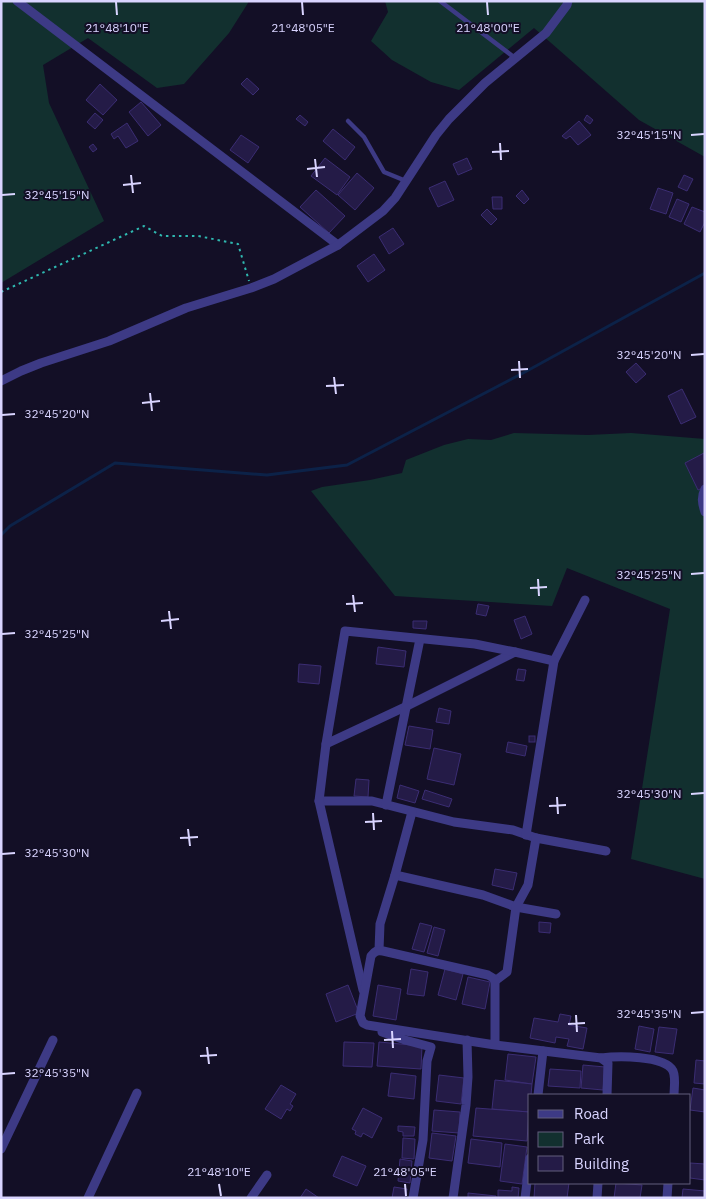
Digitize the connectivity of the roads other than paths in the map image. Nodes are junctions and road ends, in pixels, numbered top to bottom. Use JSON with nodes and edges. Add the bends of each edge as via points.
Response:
{"nodes":[{"id":1,"x":17,"y":1,"type":"edge"},
{"id":2,"x":440,"y":1,"type":"edge"},
{"id":3,"x":568,"y":1,"type":"edge"},
{"id":4,"x":516,"y":59,"type":"junction"},
{"id":5,"x":348,"y":121,"type":"dead end"},
{"id":6,"x":406,"y":181,"type":"junction"},
{"id":7,"x":338,"y":245,"type":"junction"},
{"id":8,"x":1,"y":381,"type":"edge"},
{"id":9,"x":705,"y":489,"type":"edge"},
{"id":10,"x":705,"y":512,"type":"edge"},
{"id":11,"x":586,"y":600,"type":"dead end"},
{"id":12,"x":420,"y":639,"type":"junction"},
{"id":13,"x":515,"y":652,"type":"junction"},
{"id":14,"x":554,"y":661,"type":"junction"},
{"id":15,"x":407,"y":706,"type":"junction"},
{"id":16,"x":326,"y":744,"type":"junction"},
{"id":17,"x":319,"y":802,"type":"junction"},
{"id":18,"x":386,"y":805,"type":"junction"},
{"id":19,"x":412,"y":812,"type":"junction"},
{"id":20,"x":526,"y":835,"type":"junction"},
{"id":21,"x":536,"y":838,"type":"junction"},
{"id":22,"x":606,"y":851,"type":"dead end"},
{"id":23,"x":395,"y":875,"type":"junction"},
{"id":24,"x":516,"y":907,"type":"junction"},
{"id":25,"x":556,"y":914,"type":"dead end"},
{"id":26,"x":379,"y":950,"type":"junction"},
{"id":27,"x":495,"y":981,"type":"junction"},
{"id":28,"x":364,"y":995,"type":"junction"},
{"id":29,"x":370,"y":1026,"type":"junction"},
{"id":30,"x":53,"y":1040,"type":"dead end"},
{"id":31,"x":467,"y":1040,"type":"junction"},
{"id":32,"x":495,"y":1045,"type":"junction"},
{"id":33,"x":543,"y":1051,"type":"junction"},
{"id":34,"x":601,"y":1058,"type":"junction"},
{"id":35,"x":137,"y":1093,"type":"dead end"},
{"id":36,"x":538,"y":1094,"type":"edge"},
{"id":37,"x":607,"y":1094,"type":"edge"},
{"id":38,"x":674,"y":1094,"type":"edge"},
{"id":39,"x":1,"y":1149,"type":"edge"},
{"id":40,"x":528,"y":1174,"type":"edge"},
{"id":41,"x":267,"y":1175,"type":"dead end"},
{"id":42,"x":598,"y":1184,"type":"edge"},
{"id":43,"x":668,"y":1184,"type":"edge"},
{"id":44,"x":88,"y":1198,"type":"edge"},
{"id":45,"x":251,"y":1198,"type":"edge"},
{"id":46,"x":413,"y":1198,"type":"edge"},
{"id":47,"x":453,"y":1198,"type":"edge"},
{"id":48,"x":525,"y":1198,"type":"edge"},
{"id":49,"x":597,"y":1198,"type":"edge"},
{"id":50,"x":667,"y":1198,"type":"edge"}],
"edges":[{"from":1,"to":7,"type":"street"},
{"from":2,"to":4,"type":"lane"},
{"from":3,"to":4,"type":"street","via":[[546,33]]},
{"from":4,"to":6,"type":"street","via":[[449,119]]},
{"from":5,"to":6,"type":"lane","via":[[364,138],[384,172]]},
{"from":6,"to":7,"type":"street","via":[[383,211]]},
{"from":7,"to":8,"type":"street","via":[[274,279],[186,308]]},
{"from":9,"to":10,"type":"street","via":[[702,495]]},
{"from":11,"to":14,"type":"street"},
{"from":12,"to":13,"type":"street","via":[[475,644]]},
{"from":12,"to":15,"type":"street"},
{"from":12,"to":16,"type":"street","via":[[345,631]]},
{"from":13,"to":14,"type":"street"},
{"from":13,"to":15,"type":"street"},
{"from":14,"to":20,"type":"street"},
{"from":15,"to":16,"type":"street"},
{"from":15,"to":18,"type":"street"},
{"from":16,"to":17,"type":"street"},
{"from":17,"to":18,"type":"street","via":[[372,801]]},
{"from":17,"to":28,"type":"street"},
{"from":18,"to":19,"type":"street"},
{"from":19,"to":20,"type":"street"},
{"from":19,"to":23,"type":"street"},
{"from":20,"to":21,"type":"street"},
{"from":21,"to":22,"type":"street"},
{"from":21,"to":24,"type":"street","via":[[528,885]]},
{"from":23,"to":24,"type":"street","via":[[483,895]]},
{"from":23,"to":26,"type":"street","via":[[380,924]]},
{"from":24,"to":25,"type":"street"},
{"from":24,"to":27,"type":"street","via":[[507,972]]},
{"from":26,"to":27,"type":"street","via":[[488,975]]},
{"from":26,"to":28,"type":"street","via":[[371,956]]},
{"from":27,"to":32,"type":"street"},
{"from":28,"to":29,"type":"street","via":[[360,1016],[363,1024]]},
{"from":29,"to":31,"type":"street"},
{"from":29,"to":46,"type":"street","via":[[405,1040],[432,1046],[427,1061],[423,1140]]},
{"from":30,"to":39,"type":"street"},
{"from":31,"to":32,"type":"street"},
{"from":31,"to":47,"type":"street","via":[[466,1105]]},
{"from":32,"to":33,"type":"street"},
{"from":33,"to":34,"type":"street"},
{"from":33,"to":36,"type":"street"},
{"from":34,"to":37,"type":"street","via":[[608,1063]]},
{"from":34,"to":38,"type":"street","via":[[642,1059],[666,1064],[673,1070]]},
{"from":35,"to":44,"type":"street"},
{"from":40,"to":48,"type":"street"},
{"from":41,"to":45,"type":"street"},
{"from":42,"to":49,"type":"street"},
{"from":43,"to":50,"type":"street"}]}
